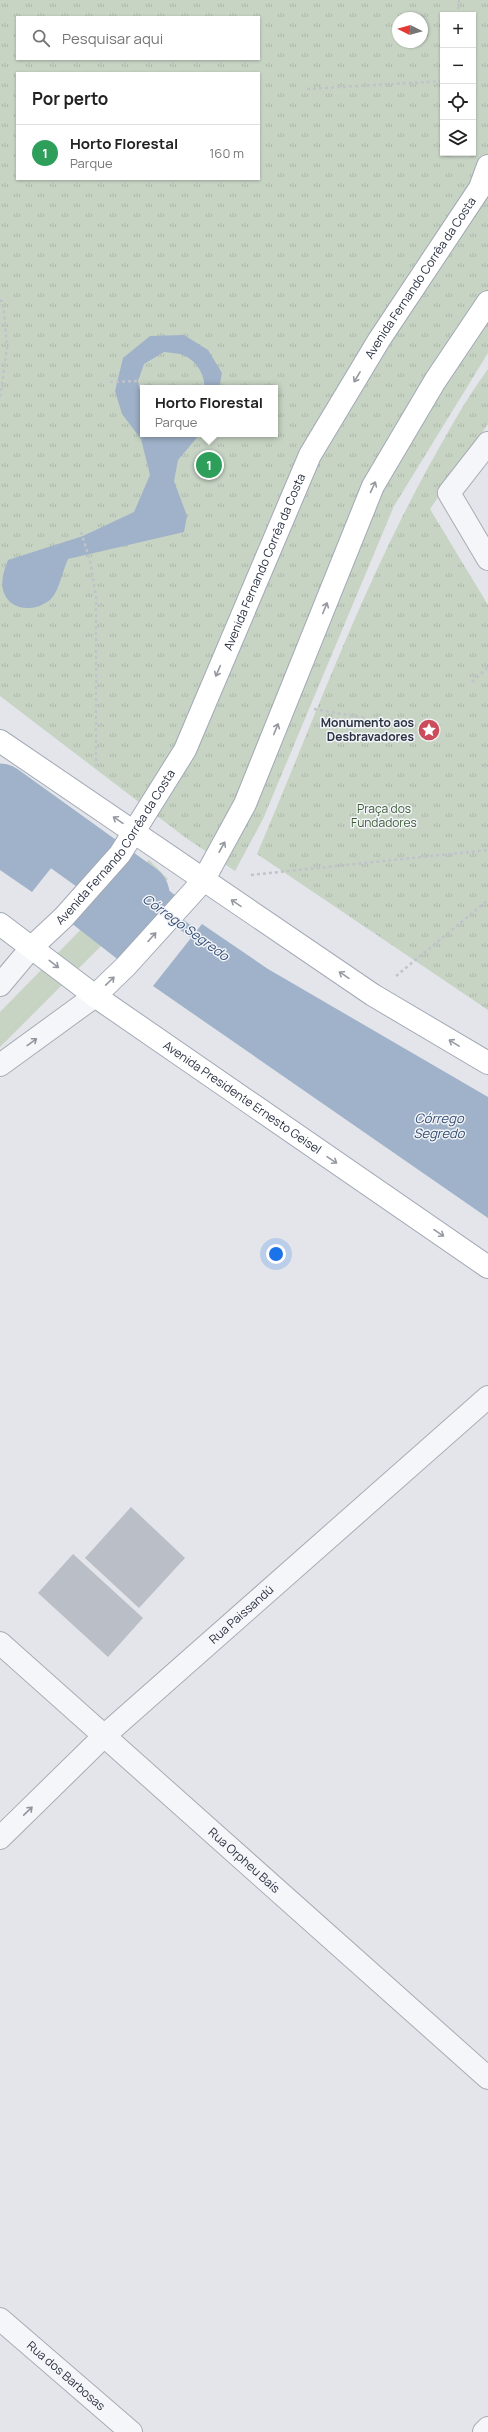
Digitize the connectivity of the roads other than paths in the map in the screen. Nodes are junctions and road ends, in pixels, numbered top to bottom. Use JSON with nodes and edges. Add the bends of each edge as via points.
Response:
{"nodes":[{"id":1,"x":488,"y":166,"type":"edge"},
{"id":2,"x":487,"y":305,"type":"edge"},
{"id":3,"x":488,"y":443,"type":"edge"},
{"id":4,"x":488,"y":559,"type":"edge"},
{"id":5,"x":0,"y":741,"type":"edge"},
{"id":6,"x":136,"y":832,"type":"junction"},
{"id":7,"x":203,"y":881,"type":"junction"},
{"id":8,"x":0,"y":924,"type":"edge"},
{"id":9,"x":32,"y":947,"type":"junction"},
{"id":10,"x":0,"y":985,"type":"edge"},
{"id":11,"x":94,"y":996,"type":"junction"},
{"id":12,"x":488,"y":1063,"type":"edge"},
{"id":13,"x":0,"y":1065,"type":"edge"},
{"id":14,"x":488,"y":1267,"type":"edge"},
{"id":15,"x":488,"y":1397,"type":"edge"},
{"id":16,"x":0,"y":1643,"type":"edge"},
{"id":17,"x":104,"y":1736,"type":"junction"},
{"id":18,"x":0,"y":1838,"type":"edge"},
{"id":19,"x":488,"y":2078,"type":"edge"},
{"id":20,"x":0,"y":2319,"type":"edge"},
{"id":21,"x":488,"y":2428,"type":"edge"},
{"id":22,"x":131,"y":2432,"type":"edge"},
{"id":23,"x":484,"y":2432,"type":"edge"}],
"edges":[{"from":1,"to":6,"type":"main road","name":"Avenida Fernando Corrêa da Costa","one_way":true,"via":[[480,188],[379,340],[310,455],[185,750]]},
{"from":7,"to":2,"type":"main road","one_way":true,"via":[[245,804],[373,486],[435,381]]},
{"from":3,"to":4,"type":"street","via":[[449,494]]},
{"from":6,"to":5,"type":"main road","one_way":true},
{"from":6,"to":7,"type":"main road"},
{"from":6,"to":9,"type":"main road","name":"Avenida Fernando Corrêa da Costa","via":[[120,854],[64,917]]},
{"from":11,"to":7,"type":"main road","one_way":true,"via":[[126,966]]},
{"from":12,"to":7,"type":"main road","one_way":true,"via":[[373,995]]},
{"from":8,"to":9,"type":"main road","name":"Avenida Presidente Ernesto Geisel"},
{"from":9,"to":10,"type":"street"},
{"from":9,"to":11,"type":"main road","name":"Avenida Presidente Ernesto Geisel","one_way":true},
{"from":13,"to":11,"type":"street","one_way":true},
{"from":11,"to":14,"type":"main road","name":"Avenida Presidente Ernesto Geisel","one_way":true},
{"from":15,"to":17,"type":"street","name":"Rua Paissandú"},
{"from":16,"to":17,"type":"street","name":"Rua Orpheu Baís"},
{"from":18,"to":17,"type":"street","name":"Rua Paissandú","one_way":true},
{"from":17,"to":19,"type":"street","name":"Rua Orpheu Baís"},
{"from":20,"to":22,"type":"street","name":"Rua dos Barbosas"},
{"from":21,"to":23,"type":"street"}]}
